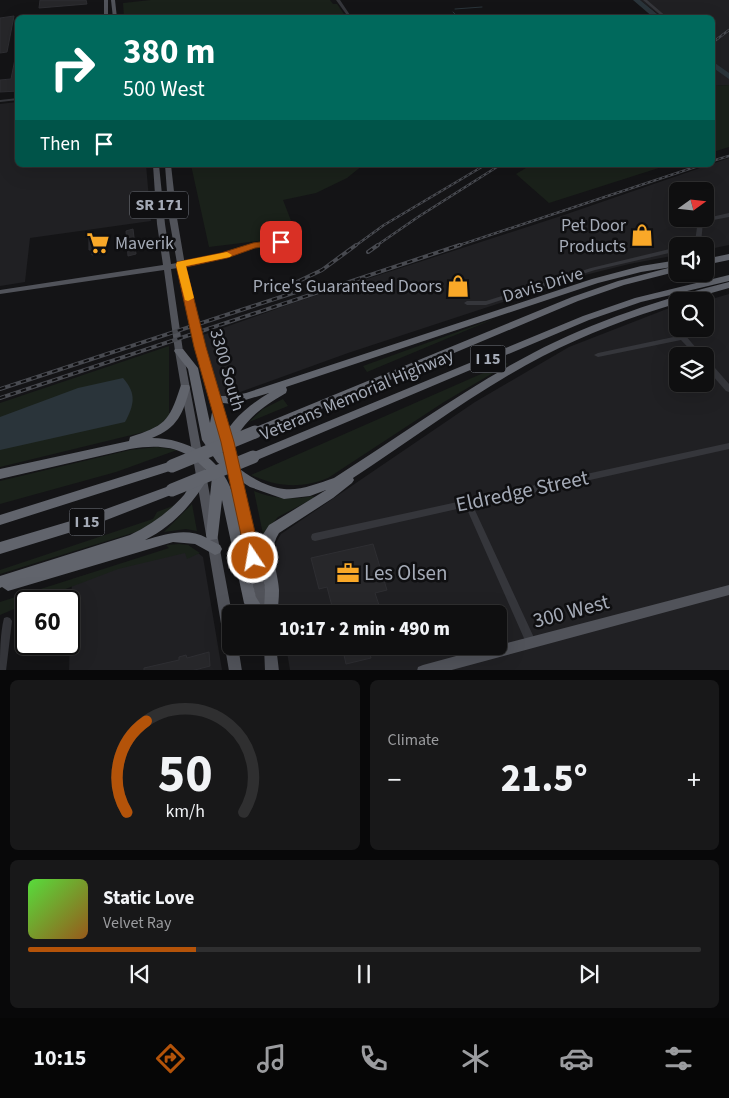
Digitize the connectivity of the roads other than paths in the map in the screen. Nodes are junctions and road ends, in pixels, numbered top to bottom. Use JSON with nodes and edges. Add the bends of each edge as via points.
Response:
{"nodes":[{"id":1,"x":106,"y":0,"type":"edge"},
{"id":2,"x":113,"y":0,"type":"edge"},
{"id":3,"x":338,"y":0,"type":"edge"},
{"id":4,"x":645,"y":0,"type":"edge"},
{"id":5,"x":106,"y":15,"type":"edge"},
{"id":6,"x":115,"y":15,"type":"edge"},
{"id":7,"x":349,"y":15,"type":"edge"},
{"id":8,"x":663,"y":15,"type":"edge"},
{"id":9,"x":15,"y":99,"type":"edge"},
{"id":10,"x":0,"y":101,"type":"edge"},
{"id":11,"x":156,"y":167,"type":"edge"},
{"id":12,"x":168,"y":167,"type":"edge"},
{"id":13,"x":729,"y":215,"type":"edge"},
{"id":14,"x":699,"y":237,"type":"edge"},
{"id":15,"x":294,"y":240,"type":"dead end"},
{"id":16,"x":669,"y":251,"type":"edge"},
{"id":17,"x":729,"y":256,"type":"edge"},
{"id":18,"x":714,"y":257,"type":"edge"},
{"id":19,"x":714,"y":260,"type":"edge"},
{"id":20,"x":669,"y":264,"type":"edge"},
{"id":21,"x":181,"y":265,"type":"junction"},
{"id":22,"x":167,"y":267,"type":"junction"},
{"id":23,"x":669,"y":270,"type":"edge"},
{"id":24,"x":729,"y":278,"type":"edge"},
{"id":25,"x":729,"y":285,"type":"edge"},
{"id":26,"x":0,"y":292,"type":"edge"},
{"id":27,"x":467,"y":303,"type":"dead end"},
{"id":28,"x":692,"y":347,"type":"edge"},
{"id":29,"x":179,"y":351,"type":"junction"},
{"id":30,"x":598,"y":355,"type":"dead end"},
{"id":31,"x":714,"y":372,"type":"edge"},
{"id":32,"x":296,"y":382,"type":"junction"},
{"id":33,"x":185,"y":388,"type":"junction"},
{"id":34,"x":729,"y":389,"type":"edge"},
{"id":35,"x":217,"y":402,"type":"junction"},
{"id":36,"x":228,"y":442,"type":"junction"},
{"id":37,"x":729,"y":446,"type":"edge"},
{"id":38,"x":213,"y":448,"type":"junction"},
{"id":39,"x":388,"y":450,"type":"junction"},
{"id":40,"x":101,"y":451,"type":"junction"},
{"id":41,"x":197,"y":454,"type":"junction"},
{"id":42,"x":220,"y":459,"type":"junction"},
{"id":43,"x":208,"y":465,"type":"junction"},
{"id":44,"x":235,"y":472,"type":"junction"},
{"id":45,"x":0,"y":474,"type":"edge"},
{"id":46,"x":217,"y":477,"type":"junction"},
{"id":47,"x":201,"y":479,"type":"junction"},
{"id":48,"x":468,"y":503,"type":"junction"},
{"id":49,"x":0,"y":520,"type":"edge"},
{"id":50,"x":212,"y":535,"type":"junction"},
{"id":51,"x":315,"y":537,"type":"dead end"},
{"id":52,"x":0,"y":548,"type":"edge"},
{"id":53,"x":215,"y":549,"type":"junction"},
{"id":54,"x":0,"y":582,"type":"edge"},
{"id":55,"x":0,"y":587,"type":"edge"},
{"id":56,"x":729,"y":590,"type":"edge"},
{"id":57,"x":224,"y":605,"type":"edge"},
{"id":58,"x":253,"y":605,"type":"edge"},
{"id":59,"x":263,"y":605,"type":"edge"},
{"id":60,"x":271,"y":605,"type":"edge"},
{"id":61,"x":7,"y":621,"type":"dead end"},
{"id":62,"x":531,"y":642,"type":"junction"},
{"id":63,"x":233,"y":655,"type":"edge"},
{"id":64,"x":271,"y":655,"type":"edge"},
{"id":65,"x":1,"y":670,"type":"edge"},
{"id":66,"x":236,"y":670,"type":"edge"},
{"id":67,"x":272,"y":670,"type":"edge"},
{"id":68,"x":423,"y":670,"type":"edge"}],
"edges":[{"from":1,"to":5,"type":"main road"},
{"from":2,"to":6,"type":"main road"},
{"from":3,"to":7,"type":"street"},
{"from":4,"to":8,"type":"street"},
{"from":9,"to":10,"type":"street"},
{"from":11,"to":22,"type":"main road","number":"SR 171"},
{"from":12,"to":21,"type":"main road","name":"3300 South","number":"SR 171"},
{"from":13,"to":14,"type":"street","via":[[700,221]]},
{"from":15,"to":21,"type":"street","via":[[253,246]]},
{"from":16,"to":27,"type":"street","name":"Davis Drive","via":[[594,269],[486,303]]},
{"from":17,"to":18,"type":"highway"},
{"from":17,"to":19,"type":"highway"},
{"from":20,"to":32,"type":"highway","via":[[595,281]]},
{"from":21,"to":22,"type":"main road"},
{"from":21,"to":35,"type":"main road","name":"3300 South","number":"SR 171"},
{"from":22,"to":26,"type":"main road"},
{"from":22,"to":29,"type":"main road","number":"SR 171"},
{"from":23,"to":49,"type":"highway","name":"Veterans Memorial Highway","number":"I 15","bridge":true,"via":[[575,299],[172,466]]},
{"from":24,"to":52,"type":"highway","name":"Veterans Memorial Highway","number":"I 15","bridge":true,"via":[[638,300],[586,318],[172,490],[86,522]]},
{"from":25,"to":39,"type":"highway","via":[[625,317],[568,340],[510,370]]},
{"from":28,"to":30,"type":"street","via":[[683,337]]},
{"from":29,"to":33,"type":"main road","number":"SR 171"},
{"from":29,"to":38,"type":"highway","via":[[193,368],[205,430]]},
{"from":31,"to":34,"type":"street"},
{"from":32,"to":35,"type":"highway"},
{"from":32,"to":36,"type":"highway","via":[[249,411]]},
{"from":33,"to":40,"type":"highway","via":[[178,414],[170,424],[158,432]]},
{"from":33,"to":41,"type":"main road","number":"SR 171"},
{"from":35,"to":36,"type":"main road","name":"3300 South","number":"SR 171"},
{"from":35,"to":38,"type":"highway"},
{"from":36,"to":42,"type":"highway"},
{"from":36,"to":44,"type":"main road","name":"3300 South","number":"SR 171"},
{"from":37,"to":48,"type":"street","name":"Eldredge Street"},
{"from":38,"to":42,"type":"highway"},
{"from":38,"to":43,"type":"highway"},
{"from":39,"to":44,"type":"highway","via":[[338,481],[310,491],[284,494],[254,484]]},
{"from":39,"to":60,"type":"highway","via":[[329,495],[274,528],[266,543]]},
{"from":40,"to":41,"type":"highway","via":[[158,442],[174,444]]},
{"from":40,"to":45,"type":"highway"},
{"from":41,"to":43,"type":"highway"},
{"from":41,"to":47,"type":"main road","number":"SR 171"},
{"from":42,"to":44,"type":"highway"},
{"from":42,"to":46,"type":"highway"},
{"from":43,"to":46,"type":"highway"},
{"from":43,"to":47,"type":"highway"},
{"from":44,"to":59,"type":"main road","name":"3300 South","number":"SR 171"},
{"from":46,"to":50,"type":"highway"},
{"from":46,"to":58,"type":"highway","via":[[229,504],[249,599]]},
{"from":47,"to":50,"type":"main road","number":"SR 171"},
{"from":47,"to":54,"type":"highway","via":[[177,512],[150,532]]},
{"from":48,"to":51,"type":"street","name":"Eldredge Street"},
{"from":48,"to":62,"type":"street"},
{"from":50,"to":53,"type":"main road","number":"SR 171"},
{"from":53,"to":55,"type":"highway","via":[[197,539],[173,537]]},
{"from":53,"to":57,"type":"main road","number":"SR 171"},
{"from":56,"to":62,"type":"main road","name":"300 West"},
{"from":61,"to":65,"type":"street"},
{"from":62,"to":68,"type":"main road","name":"300 West"},
{"from":63,"to":66,"type":"main road","number":"SR 171"},
{"from":64,"to":67,"type":"main road"}]}
